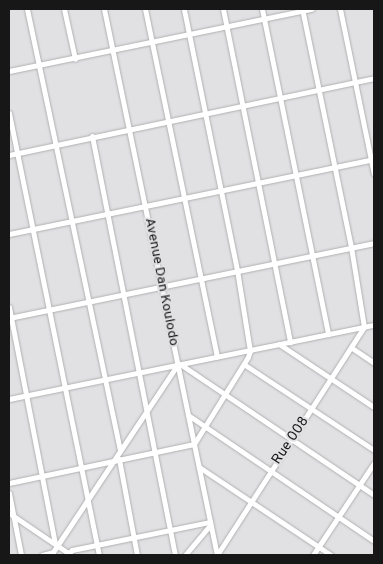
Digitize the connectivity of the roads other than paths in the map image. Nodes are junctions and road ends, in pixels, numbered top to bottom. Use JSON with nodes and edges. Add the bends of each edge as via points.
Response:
{"nodes":[{"id":1,"x":27,"y":9,"type":"edge"},
{"id":2,"x":64,"y":9,"type":"edge"},
{"id":3,"x":104,"y":9,"type":"edge"},
{"id":4,"x":145,"y":9,"type":"edge"},
{"id":5,"x":184,"y":9,"type":"edge"},
{"id":6,"x":223,"y":9,"type":"edge"},
{"id":7,"x":262,"y":9,"type":"edge"},
{"id":8,"x":312,"y":9,"type":"edge"},
{"id":9,"x":340,"y":9,"type":"edge"},
{"id":10,"x":302,"y":10,"type":"edge"},
{"id":11,"x":264,"y":18,"type":"junction"},
{"id":12,"x":226,"y":26,"type":"junction"},
{"id":13,"x":190,"y":34,"type":"junction"},
{"id":14,"x":152,"y":42,"type":"junction"},
{"id":15,"x":113,"y":51,"type":"junction"},
{"id":16,"x":75,"y":59,"type":"junction"},
{"id":17,"x":38,"y":66,"type":"junction"},
{"id":18,"x":9,"y":71,"type":"edge"},
{"id":19,"x":374,"y":78,"type":"edge"},
{"id":20,"x":355,"y":82,"type":"junction"},
{"id":21,"x":318,"y":90,"type":"junction"},
{"id":22,"x":281,"y":97,"type":"junction"},
{"id":23,"x":243,"y":104,"type":"junction"},
{"id":24,"x":206,"y":112,"type":"junction"},
{"id":25,"x":9,"y":113,"type":"edge"},
{"id":26,"x":169,"y":119,"type":"junction"},
{"id":27,"x":129,"y":127,"type":"junction"},
{"id":28,"x":92,"y":136,"type":"junction"},
{"id":29,"x":53,"y":145,"type":"junction"},
{"id":30,"x":18,"y":153,"type":"junction"},
{"id":31,"x":9,"y":154,"type":"edge"},
{"id":32,"x":373,"y":159,"type":"edge"},
{"id":33,"x":333,"y":167,"type":"junction"},
{"id":34,"x":374,"y":174,"type":"edge"},
{"id":35,"x":296,"y":175,"type":"junction"},
{"id":36,"x":256,"y":183,"type":"junction"},
{"id":37,"x":221,"y":190,"type":"junction"},
{"id":38,"x":183,"y":200,"type":"junction"},
{"id":39,"x":147,"y":207,"type":"junction"},
{"id":40,"x":107,"y":214,"type":"junction"},
{"id":41,"x":71,"y":220,"type":"junction"},
{"id":42,"x":34,"y":228,"type":"junction"},
{"id":43,"x":9,"y":234,"type":"edge"},
{"id":44,"x":374,"y":243,"type":"edge"},
{"id":45,"x":351,"y":247,"type":"junction"},
{"id":46,"x":312,"y":254,"type":"junction"},
{"id":47,"x":274,"y":263,"type":"junction"},
{"id":48,"x":237,"y":270,"type":"junction"},
{"id":49,"x":199,"y":278,"type":"junction"},
{"id":50,"x":162,"y":285,"type":"junction"},
{"id":51,"x":122,"y":294,"type":"junction"},
{"id":52,"x":87,"y":300,"type":"junction"},
{"id":53,"x":9,"y":307,"type":"edge"},
{"id":54,"x":49,"y":308,"type":"junction"},
{"id":55,"x":10,"y":317,"type":"edge"},
{"id":56,"x":374,"y":325,"type":"edge"},
{"id":57,"x":364,"y":327,"type":"junction"},
{"id":58,"x":328,"y":334,"type":"junction"},
{"id":59,"x":290,"y":342,"type":"junction"},
{"id":60,"x":279,"y":344,"type":"junction"},
{"id":61,"x":352,"y":348,"type":"junction"},
{"id":62,"x":250,"y":351,"type":"junction"},
{"id":63,"x":217,"y":357,"type":"junction"},
{"id":64,"x":374,"y":363,"type":"edge"},
{"id":65,"x":179,"y":365,"type":"junction"},
{"id":66,"x":245,"y":365,"type":"junction"},
{"id":67,"x":138,"y":372,"type":"junction"},
{"id":68,"x":103,"y":379,"type":"junction"},
{"id":69,"x":331,"y":379,"type":"junction"},
{"id":70,"x":66,"y":387,"type":"junction"},
{"id":71,"x":26,"y":395,"type":"junction"},
{"id":72,"x":225,"y":396,"type":"junction"},
{"id":73,"x":9,"y":398,"type":"edge"},
{"id":74,"x":374,"y":407,"type":"edge"},
{"id":75,"x":312,"y":409,"type":"junction"},
{"id":76,"x":147,"y":410,"type":"junction"},
{"id":77,"x":188,"y":415,"type":"junction"},
{"id":78,"x":204,"y":428,"type":"junction"},
{"id":79,"x":291,"y":440,"type":"junction"},
{"id":80,"x":194,"y":444,"type":"junction"},
{"id":81,"x":120,"y":450,"type":"junction"},
{"id":82,"x":374,"y":450,"type":"edge"},
{"id":83,"x":157,"y":453,"type":"junction"},
{"id":84,"x":116,"y":460,"type":"junction"},
{"id":85,"x":374,"y":463,"type":"edge"},
{"id":86,"x":198,"y":467,"type":"junction"},
{"id":87,"x":80,"y":468,"type":"junction"},
{"id":88,"x":270,"y":472,"type":"junction"},
{"id":89,"x":43,"y":476,"type":"junction"},
{"id":90,"x":9,"y":483,"type":"edge"},
{"id":91,"x":360,"y":486,"type":"junction"},
{"id":92,"x":9,"y":493,"type":"edge"},
{"id":93,"x":374,"y":495,"type":"edge"},
{"id":94,"x":86,"y":503,"type":"junction"},
{"id":95,"x":250,"y":503,"type":"junction"},
{"id":96,"x":11,"y":515,"type":"edge"},
{"id":97,"x":338,"y":517,"type":"junction"},
{"id":98,"x":210,"y":524,"type":"junction"},
{"id":99,"x":170,"y":530,"type":"junction"},
{"id":100,"x":134,"y":538,"type":"junction"},
{"id":101,"x":374,"y":541,"type":"edge"},
{"id":102,"x":56,"y":545,"type":"junction"},
{"id":103,"x":97,"y":546,"type":"junction"},
{"id":104,"x":318,"y":547,"type":"junction"},
{"id":105,"x":52,"y":554,"type":"edge"},
{"id":106,"x":21,"y":555,"type":"edge"},
{"id":107,"x":42,"y":555,"type":"edge"},
{"id":108,"x":69,"y":555,"type":"edge"},
{"id":109,"x":98,"y":555,"type":"edge"},
{"id":110,"x":137,"y":555,"type":"edge"},
{"id":111,"x":175,"y":555,"type":"edge"},
{"id":112,"x":185,"y":555,"type":"edge"},
{"id":113,"x":217,"y":555,"type":"edge"},
{"id":114,"x":312,"y":555,"type":"edge"},
{"id":115,"x":331,"y":555,"type":"edge"}],
"edges":[{"from":1,"to":17,"type":"street"},
{"from":2,"to":16,"type":"street"},
{"from":3,"to":15,"type":"street","name":"Avenue Dan Koulodo"},
{"from":4,"to":14,"type":"street"},
{"from":5,"to":13,"type":"street"},
{"from":6,"to":12,"type":"street"},
{"from":7,"to":11,"type":"street"},
{"from":8,"to":10,"type":"street"},
{"from":9,"to":20,"type":"street"},
{"from":10,"to":11,"type":"street"},
{"from":10,"to":21,"type":"street"},
{"from":11,"to":12,"type":"street"},
{"from":11,"to":22,"type":"street"},
{"from":12,"to":13,"type":"street"},
{"from":12,"to":23,"type":"street"},
{"from":13,"to":14,"type":"street"},
{"from":13,"to":24,"type":"street"},
{"from":14,"to":15,"type":"street"},
{"from":14,"to":26,"type":"street"},
{"from":15,"to":16,"type":"street"},
{"from":15,"to":27,"type":"street","name":"Avenue Dan Koulodo"},
{"from":16,"to":17,"type":"street"},
{"from":17,"to":18,"type":"street"},
{"from":17,"to":29,"type":"street"},
{"from":19,"to":20,"type":"street"},
{"from":20,"to":21,"type":"street"},
{"from":20,"to":32,"type":"street"},
{"from":21,"to":22,"type":"street"},
{"from":21,"to":33,"type":"street"},
{"from":22,"to":23,"type":"street"},
{"from":22,"to":35,"type":"street"},
{"from":23,"to":24,"type":"street"},
{"from":23,"to":36,"type":"street"},
{"from":24,"to":26,"type":"street"},
{"from":24,"to":37,"type":"street"},
{"from":25,"to":30,"type":"street"},
{"from":26,"to":27,"type":"street"},
{"from":26,"to":38,"type":"street"},
{"from":27,"to":28,"type":"street"},
{"from":27,"to":39,"type":"street","name":"Avenue Dan Koulodo"},
{"from":28,"to":29,"type":"street"},
{"from":28,"to":40,"type":"street"},
{"from":29,"to":30,"type":"street"},
{"from":29,"to":41,"type":"street"},
{"from":30,"to":31,"type":"street"},
{"from":30,"to":42,"type":"street"},
{"from":32,"to":33,"type":"street"},
{"from":32,"to":34,"type":"street"},
{"from":33,"to":35,"type":"street"},
{"from":33,"to":45,"type":"street"},
{"from":35,"to":36,"type":"street"},
{"from":35,"to":46,"type":"street"},
{"from":36,"to":37,"type":"street"},
{"from":36,"to":47,"type":"street"},
{"from":37,"to":38,"type":"street"},
{"from":37,"to":48,"type":"street"},
{"from":38,"to":39,"type":"street"},
{"from":38,"to":49,"type":"street"},
{"from":39,"to":40,"type":"street"},
{"from":39,"to":50,"type":"street","name":"Avenue Dan Koulodo"},
{"from":40,"to":41,"type":"street"},
{"from":40,"to":51,"type":"street"},
{"from":41,"to":42,"type":"street"},
{"from":41,"to":52,"type":"street"},
{"from":42,"to":43,"type":"street"},
{"from":42,"to":54,"type":"street"},
{"from":44,"to":45,"type":"street"},
{"from":45,"to":46,"type":"street"},
{"from":45,"to":57,"type":"street"},
{"from":46,"to":47,"type":"street"},
{"from":46,"to":58,"type":"street"},
{"from":47,"to":48,"type":"street"},
{"from":47,"to":59,"type":"street"},
{"from":48,"to":49,"type":"street"},
{"from":48,"to":62,"type":"street"},
{"from":49,"to":50,"type":"street"},
{"from":49,"to":63,"type":"street"},
{"from":50,"to":51,"type":"street"},
{"from":50,"to":65,"type":"street","name":"Avenue Dan Koulodo"},
{"from":51,"to":52,"type":"street"},
{"from":51,"to":67,"type":"street"},
{"from":52,"to":54,"type":"street"},
{"from":52,"to":68,"type":"street"},
{"from":53,"to":55,"type":"street"},
{"from":54,"to":55,"type":"street"},
{"from":54,"to":70,"type":"street"},
{"from":55,"to":71,"type":"street"},
{"from":56,"to":57,"type":"street"},
{"from":57,"to":58,"type":"street"},
{"from":57,"to":61,"type":"street","name":"Rue 008"},
{"from":58,"to":59,"type":"street"},
{"from":59,"to":60,"type":"street"},
{"from":60,"to":62,"type":"street"},
{"from":60,"to":69,"type":"street"},
{"from":61,"to":64,"type":"street"},
{"from":61,"to":69,"type":"street","name":"Rue 008"},
{"from":62,"to":63,"type":"street"},
{"from":62,"to":66,"type":"street"},
{"from":63,"to":65,"type":"street"},
{"from":65,"to":67,"type":"street"},
{"from":65,"to":72,"type":"street"},
{"from":65,"to":76,"type":"street"},
{"from":65,"to":77,"type":"street","name":"Avenue Dan Koulodo"},
{"from":66,"to":72,"type":"street"},
{"from":66,"to":75,"type":"street"},
{"from":67,"to":68,"type":"street"},
{"from":67,"to":76,"type":"street"},
{"from":68,"to":70,"type":"street"},
{"from":68,"to":81,"type":"street"},
{"from":69,"to":74,"type":"street"},
{"from":69,"to":75,"type":"street","name":"Rue 008"},
{"from":70,"to":71,"type":"street"},
{"from":70,"to":87,"type":"street"},
{"from":71,"to":73,"type":"street"},
{"from":71,"to":89,"type":"street"},
{"from":72,"to":78,"type":"street"},
{"from":72,"to":79,"type":"street"},
{"from":75,"to":79,"type":"street","name":"Rue 008"},
{"from":75,"to":82,"type":"street"},
{"from":76,"to":81,"type":"street"},
{"from":76,"to":83,"type":"street"},
{"from":77,"to":78,"type":"street"},
{"from":77,"to":80,"type":"street","name":"Avenue Dan Koulodo"},
{"from":78,"to":80,"type":"street"},
{"from":78,"to":88,"type":"street"},
{"from":79,"to":88,"type":"street","name":"Rue 008"},
{"from":79,"to":91,"type":"street"},
{"from":80,"to":83,"type":"street"},
{"from":80,"to":86,"type":"street","name":"Avenue Dan Koulodo"},
{"from":81,"to":84,"type":"street"},
{"from":83,"to":84,"type":"street"},
{"from":83,"to":99,"type":"street"},
{"from":84,"to":87,"type":"street"},
{"from":84,"to":94,"type":"street"},
{"from":84,"to":100,"type":"street"},
{"from":85,"to":91,"type":"street"},
{"from":86,"to":95,"type":"street"},
{"from":86,"to":98,"type":"street","name":"Avenue Dan Koulodo"},
{"from":87,"to":89,"type":"street"},
{"from":87,"to":94,"type":"street"},
{"from":88,"to":95,"type":"street","name":"Rue 008"},
{"from":88,"to":97,"type":"street"},
{"from":89,"to":90,"type":"street"},
{"from":89,"to":102,"type":"street"},
{"from":91,"to":93,"type":"street"},
{"from":91,"to":97,"type":"street"},
{"from":92,"to":96,"type":"street"},
{"from":94,"to":102,"type":"street"},
{"from":94,"to":103,"type":"street"},
{"from":95,"to":104,"type":"street"},
{"from":95,"to":113,"type":"street","name":"Rue 008"},
{"from":96,"to":102,"type":"street"},
{"from":96,"to":106,"type":"street"},
{"from":97,"to":101,"type":"street"},
{"from":97,"to":104,"type":"street"},
{"from":98,"to":99,"type":"street"},
{"from":98,"to":112,"type":"street"},
{"from":98,"to":113,"type":"street","name":"Avenue Dan Koulodo"},
{"from":99,"to":100,"type":"street"},
{"from":99,"to":111,"type":"street"},
{"from":100,"to":103,"type":"street"},
{"from":100,"to":110,"type":"street"},
{"from":102,"to":105,"type":"street"},
{"from":102,"to":108,"type":"street"},
{"from":103,"to":108,"type":"street"},
{"from":103,"to":109,"type":"street"},
{"from":104,"to":114,"type":"street"},
{"from":104,"to":115,"type":"street"},
{"from":105,"to":107,"type":"street"}]}
